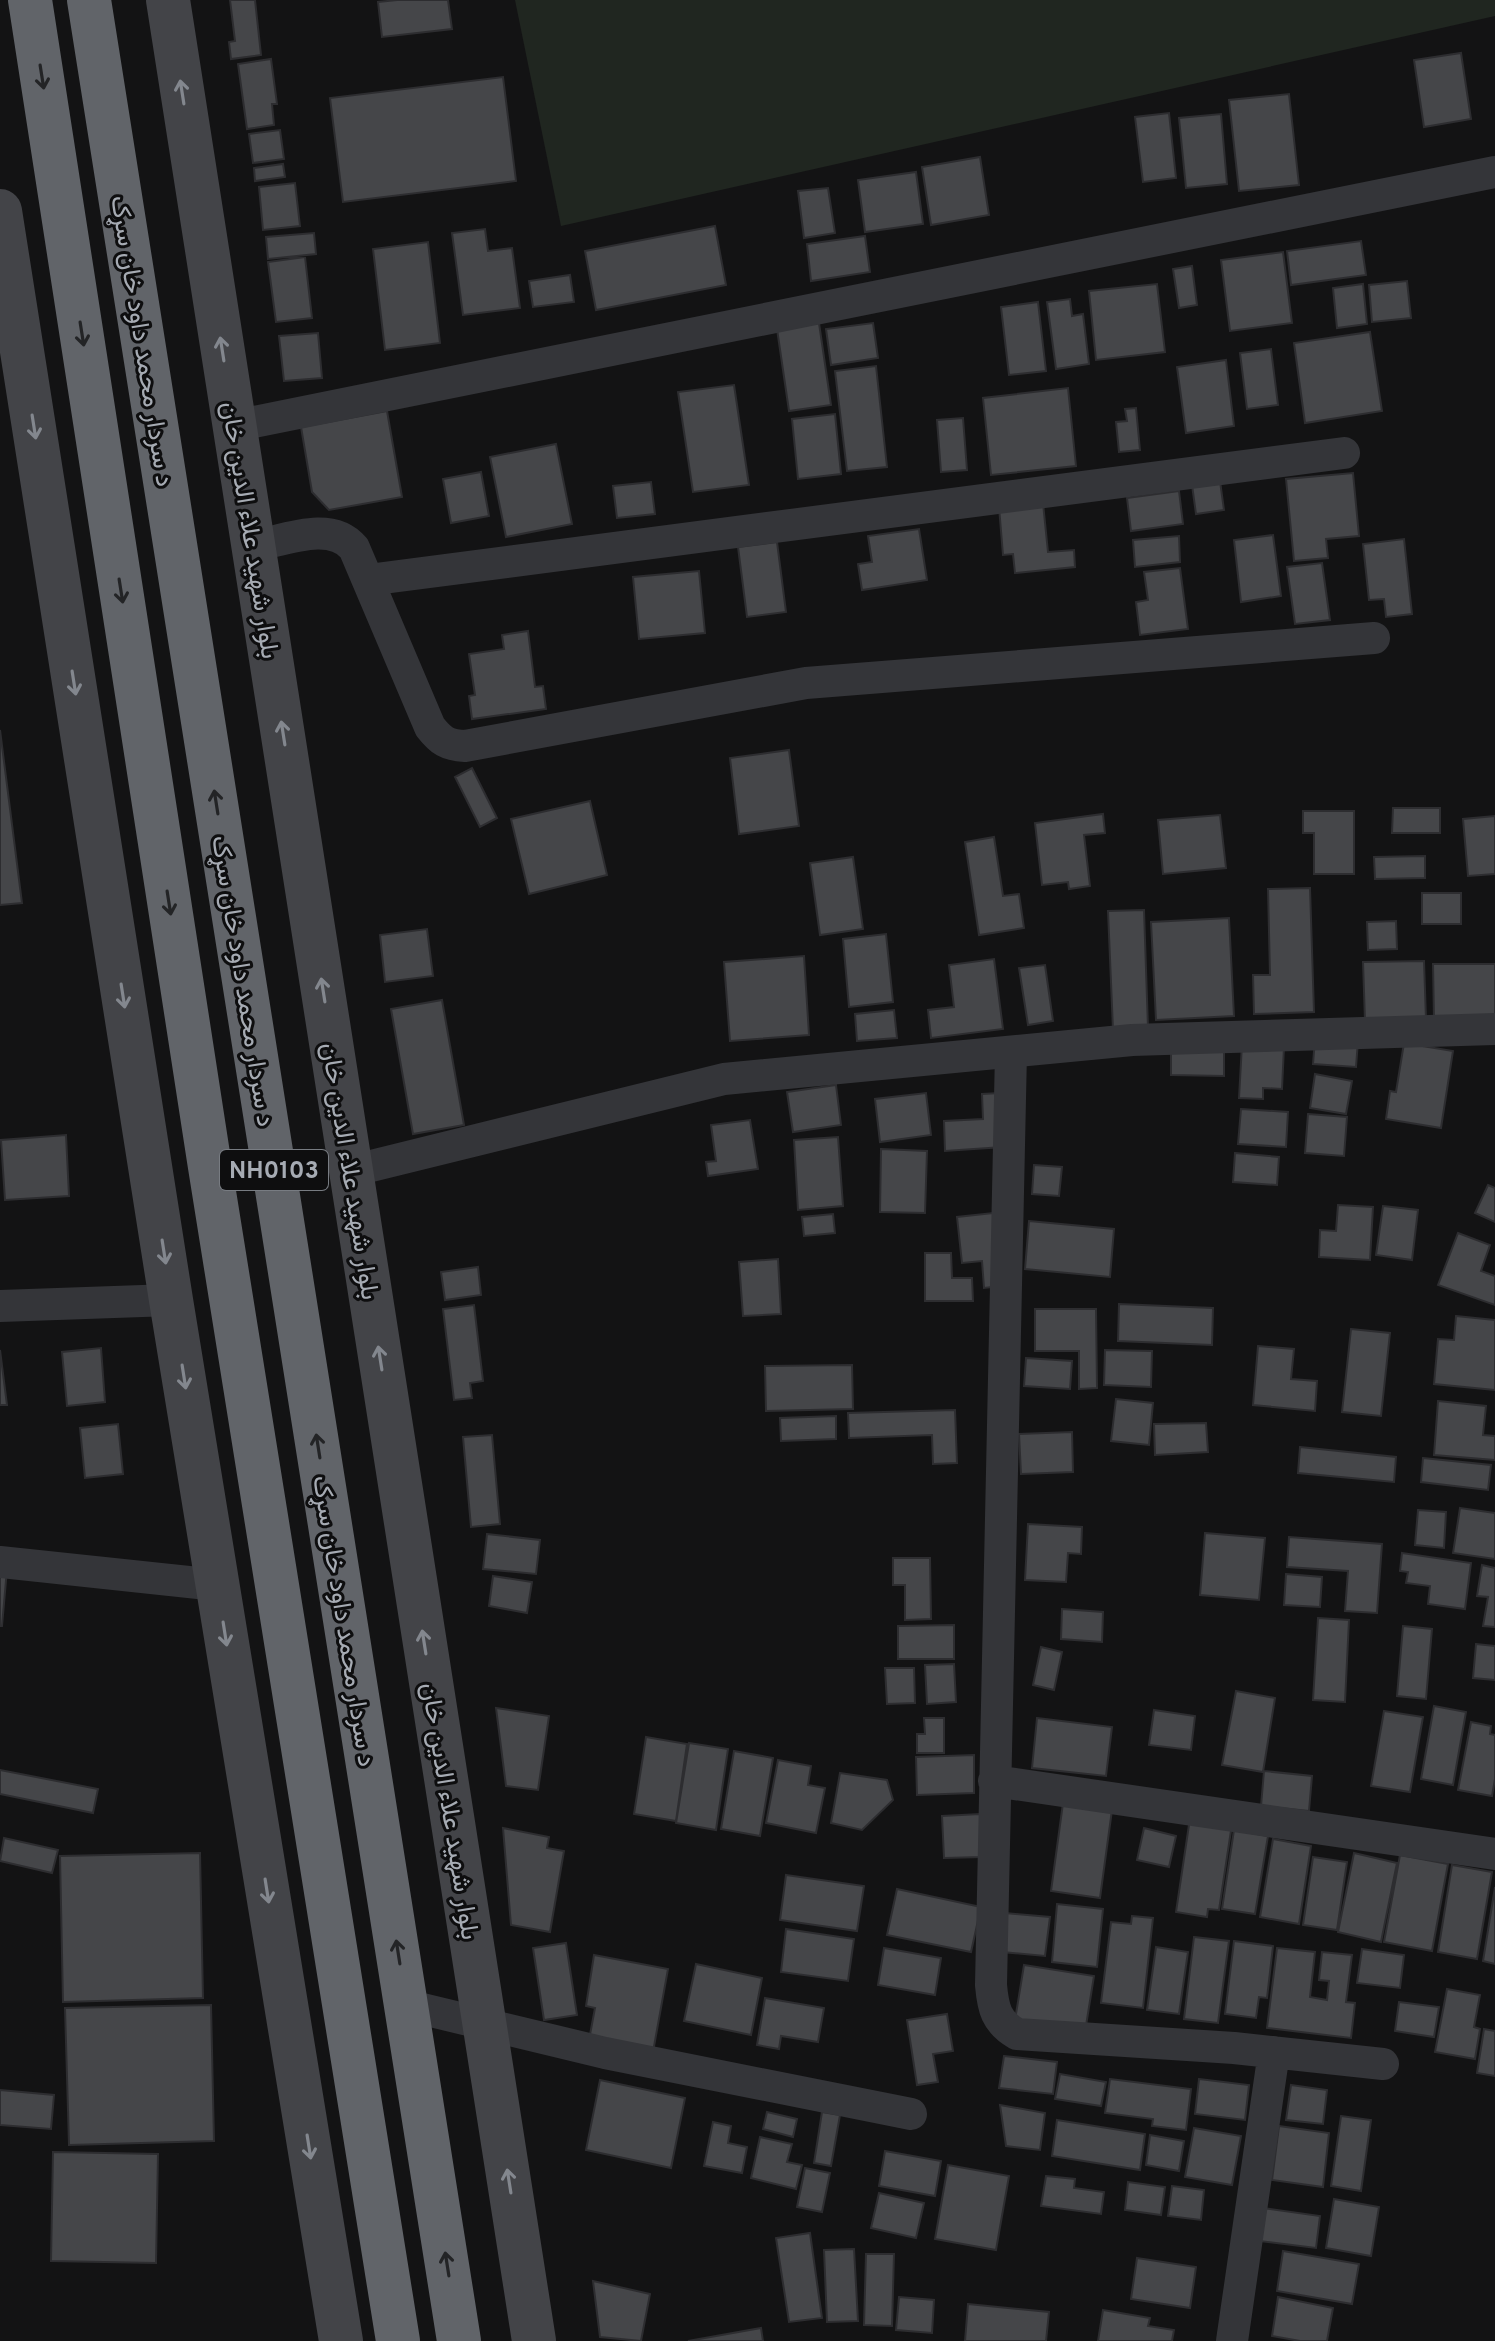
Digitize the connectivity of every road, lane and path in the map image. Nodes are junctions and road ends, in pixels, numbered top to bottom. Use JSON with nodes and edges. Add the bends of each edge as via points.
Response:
{"nodes":[{"id":1,"x":30,"y":0,"type":"edge"},
{"id":2,"x":89,"y":0,"type":"edge"},
{"id":3,"x":168,"y":0,"type":"edge"},
{"id":4,"x":1495,"y":172,"type":"edge"},
{"id":5,"x":0,"y":211,"type":"edge"},
{"id":6,"x":234,"y":426,"type":"junction"},
{"id":7,"x":160,"y":446,"type":"junction"},
{"id":8,"x":1344,"y":453,"type":"dead end"},
{"id":9,"x":101,"y":457,"type":"junction"},
{"id":10,"x":254,"y":546,"type":"junction"},
{"id":11,"x":368,"y":580,"type":"junction"},
{"id":12,"x":1374,"y":638,"type":"dead end"},
{"id":13,"x":1495,"y":1029,"type":"edge"},
{"id":14,"x":1011,"y":1052,"type":"junction"},
{"id":15,"x":351,"y":1171,"type":"junction"},
{"id":16,"x":171,"y":1300,"type":"junction"},
{"id":17,"x":0,"y":1306,"type":"edge"},
{"id":18,"x":0,"y":1562,"type":"edge"},
{"id":19,"x":217,"y":1585,"type":"junction"},
{"id":20,"x":994,"y":1781,"type":"junction"},
{"id":21,"x":1495,"y":1854,"type":"edge"},
{"id":22,"x":406,"y":2005,"type":"junction"},
{"id":23,"x":484,"y":2024,"type":"junction"},
{"id":24,"x":1274,"y":2052,"type":"junction"},
{"id":25,"x":1383,"y":2064,"type":"dead end"},
{"id":26,"x":911,"y":2114,"type":"dead end"},
{"id":27,"x":341,"y":2341,"type":"edge"},
{"id":28,"x":398,"y":2341,"type":"edge"},
{"id":29,"x":459,"y":2341,"type":"edge"},
{"id":30,"x":534,"y":2341,"type":"edge"},
{"id":31,"x":1232,"y":2341,"type":"edge"}],
"edges":[{"from":1,"to":9,"type":"highway","number":"NH0103","one_way":true},
{"from":2,"to":7,"type":"highway","name":"د سردار محمد داود خان سړک","number":"NH0103"},
{"from":6,"to":3,"type":"street","name":"بلوار شهید علاء الدین خان","one_way":true},
{"from":4,"to":6,"type":"street"},
{"from":5,"to":16,"type":"street","one_way":true},
{"from":6,"to":10,"type":"street","name":"بلوار شهید علاء الدین خان"},
{"from":7,"to":9,"type":"highway"},
{"from":22,"to":7,"type":"highway","name":"د سردار محمد داود خان سړک","number":"NH0103","one_way":true},
{"from":8,"to":11,"type":"street"},
{"from":9,"to":28,"type":"highway","number":"NH0103","one_way":true},
{"from":10,"to":11,"type":"street","via":[[329,532],[346,538]]},
{"from":15,"to":10,"type":"street","name":"بلوار شهید علاء الدین خان","one_way":true},
{"from":11,"to":12,"type":"street","via":[[430,727],[449,745],[465,746],[806,683]]},
{"from":13,"to":14,"type":"street","via":[[1132,1040]]},
{"from":14,"to":15,"type":"street","via":[[724,1079]]},
{"from":14,"to":20,"type":"street"},
{"from":23,"to":15,"type":"street","name":"بلوار شهید علاء الدین خان","one_way":true},
{"from":16,"to":17,"type":"street"},
{"from":16,"to":19,"type":"street","one_way":true},
{"from":18,"to":19,"type":"street"},
{"from":19,"to":27,"type":"street","one_way":true},
{"from":20,"to":21,"type":"street"},
{"from":20,"to":24,"type":"street","via":[[991,1985],[997,2018],[1006,2028],[1017,2034]]},
{"from":22,"to":23,"type":"street"},
{"from":29,"to":22,"type":"highway","name":"د سردار محمد داود خان سړک","number":"NH0103","one_way":true},
{"from":23,"to":26,"type":"street"},
{"from":30,"to":23,"type":"street","name":"بلوار شهید علاء الدین خان","one_way":true},
{"from":24,"to":25,"type":"street"},
{"from":24,"to":31,"type":"street"}]}
